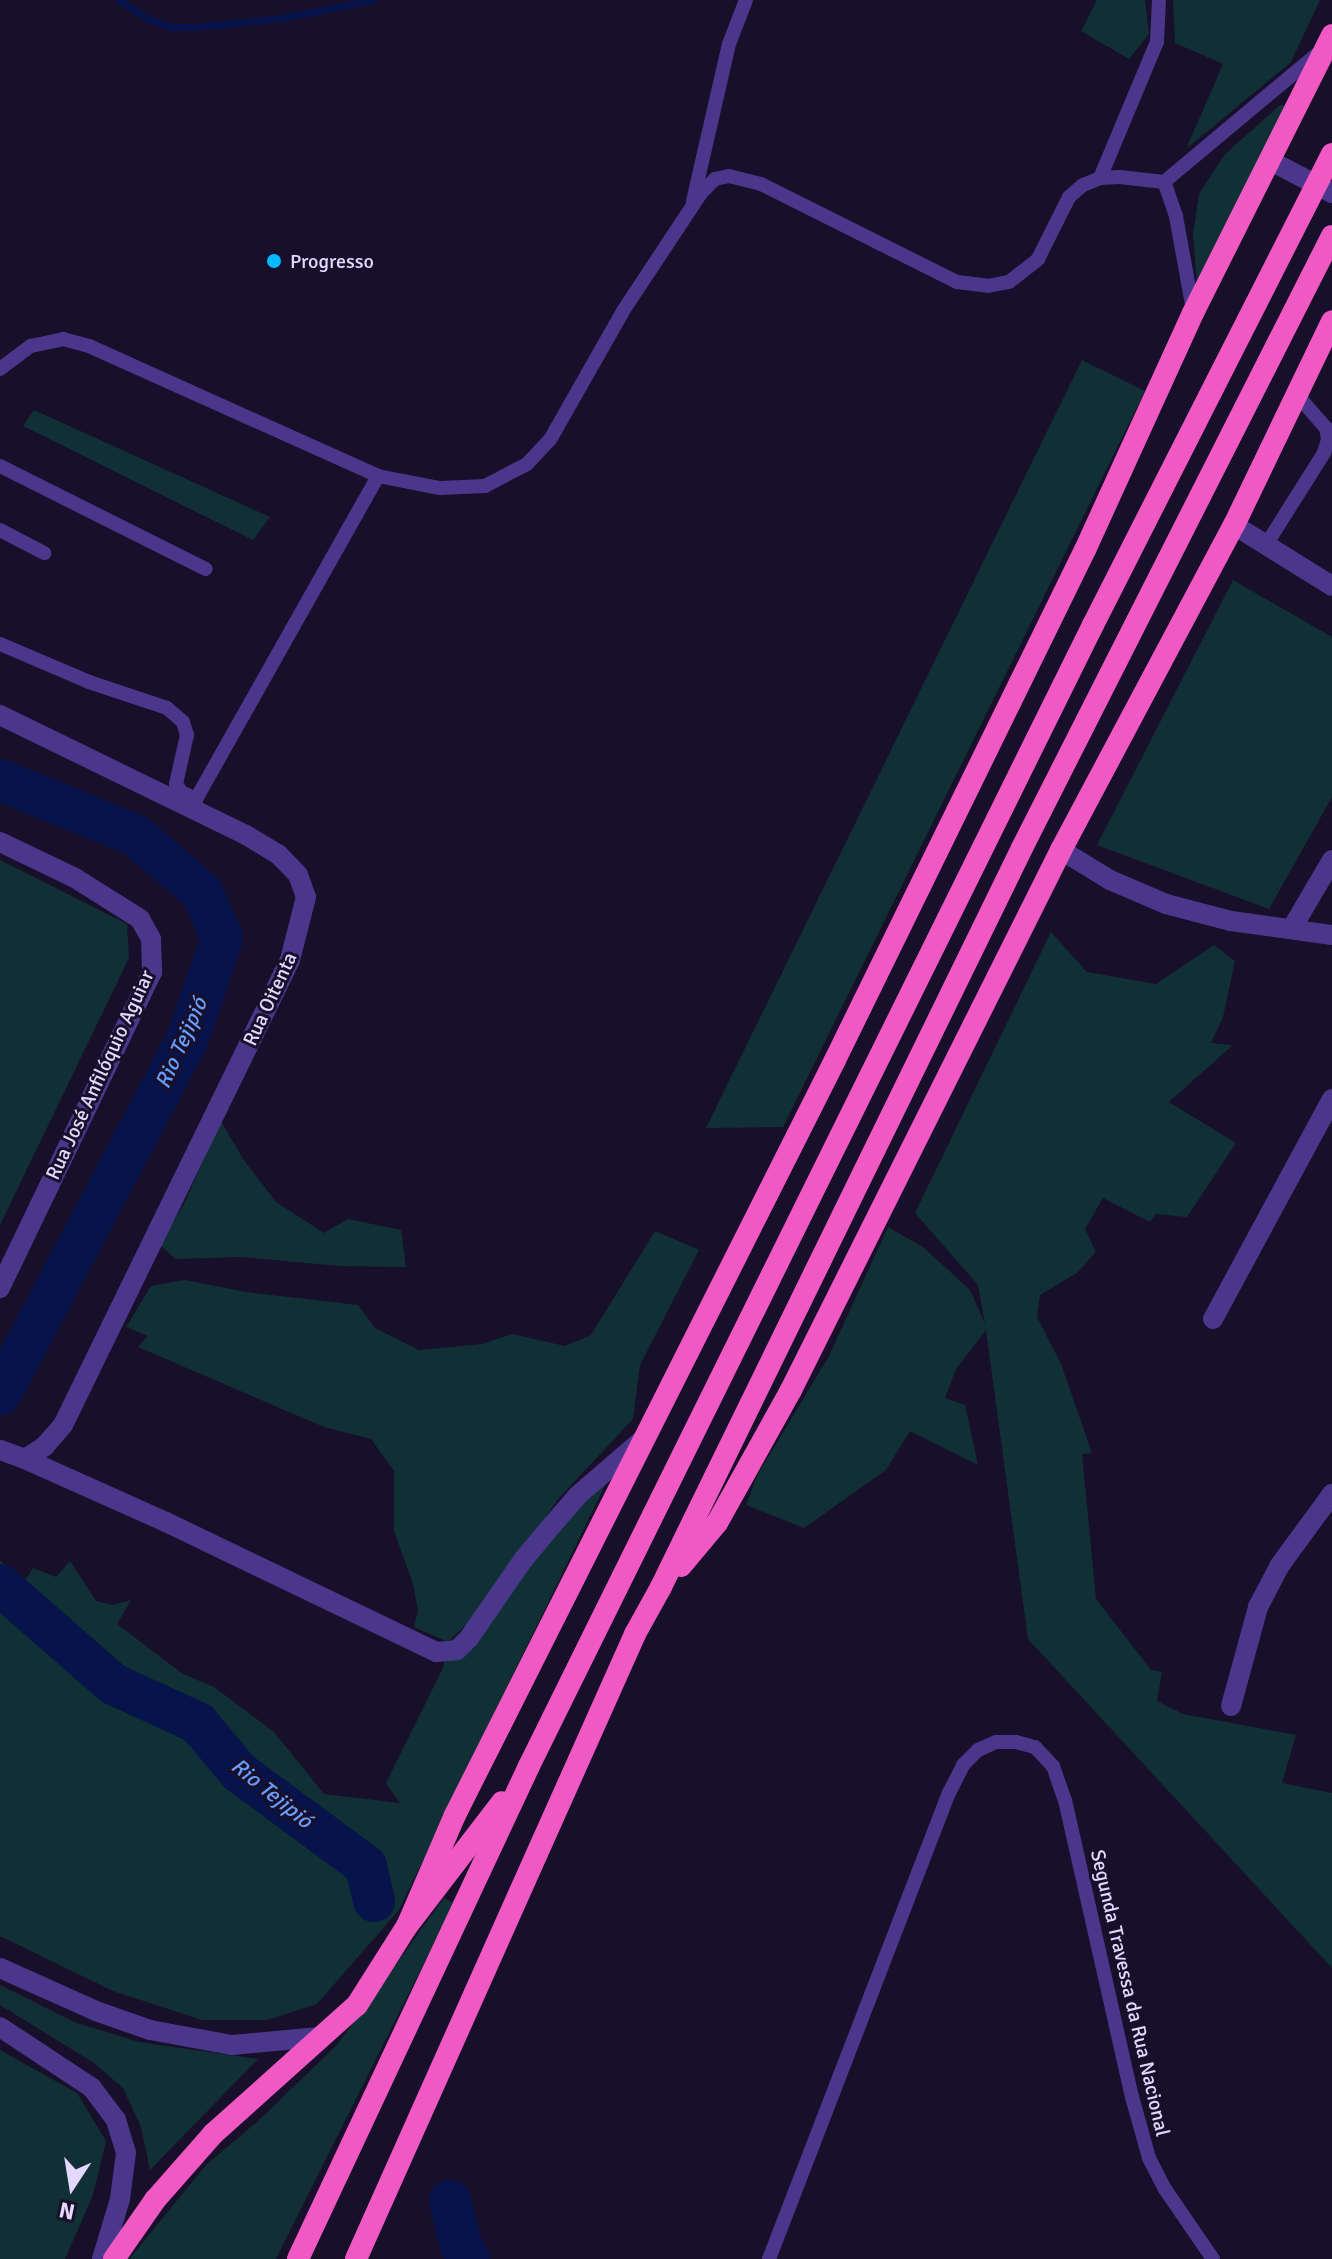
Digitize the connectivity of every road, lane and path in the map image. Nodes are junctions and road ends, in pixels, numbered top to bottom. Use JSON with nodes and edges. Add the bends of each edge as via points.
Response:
{"nodes":[{"id":1,"x":746,"y":0,"type":"edge"},
{"id":2,"x":1159,"y":0,"type":"edge"},
{"id":3,"x":1329,"y":41,"type":"edge"},
{"id":4,"x":1332,"y":154,"type":"edge"},
{"id":5,"x":1271,"y":161,"type":"junction"},
{"id":6,"x":1100,"y":178,"type":"junction"},
{"id":7,"x":1164,"y":182,"type":"junction"},
{"id":8,"x":1332,"y":193,"type":"edge"},
{"id":9,"x":692,"y":206,"type":"junction"},
{"id":10,"x":1332,"y":236,"type":"edge"},
{"id":11,"x":1193,"y":313,"type":"junction"},
{"id":12,"x":1329,"y":334,"type":"edge"},
{"id":13,"x":0,"y":369,"type":"edge"},
{"id":14,"x":1296,"y":394,"type":"junction"},
{"id":15,"x":0,"y":466,"type":"edge"},
{"id":16,"x":378,"y":476,"type":"junction"},
{"id":17,"x":1234,"y":525,"type":"junction"},
{"id":18,"x":0,"y":530,"type":"edge"},
{"id":19,"x":1266,"y":545,"type":"junction"},
{"id":20,"x":44,"y":553,"type":"dead end"},
{"id":21,"x":206,"y":569,"type":"dead end"},
{"id":22,"x":1332,"y":586,"type":"edge"},
{"id":23,"x":0,"y":644,"type":"edge"},
{"id":24,"x":0,"y":715,"type":"edge"},
{"id":25,"x":194,"y":804,"type":"junction"},
{"id":26,"x":0,"y":842,"type":"edge"},
{"id":27,"x":1061,"y":850,"type":"junction"},
{"id":28,"x":1332,"y":860,"type":"edge"},
{"id":29,"x":1292,"y":928,"type":"junction"},
{"id":30,"x":1332,"y":935,"type":"edge"},
{"id":31,"x":1332,"y":1099,"type":"edge"},
{"id":32,"x":0,"y":1288,"type":"edge"},
{"id":33,"x":1213,"y":1319,"type":"dead end"},
{"id":34,"x":646,"y":1437,"type":"junction"},
{"id":35,"x":0,"y":1450,"type":"edge"},
{"id":36,"x":25,"y":1459,"type":"junction"},
{"id":37,"x":1332,"y":1494,"type":"edge"},
{"id":38,"x":661,"y":1587,"type":"junction"},
{"id":39,"x":1231,"y":1706,"type":"dead end"},
{"id":40,"x":529,"y":1766,"type":"junction"},
{"id":41,"x":407,"y":1926,"type":"junction"},
{"id":42,"x":0,"y":1968,"type":"edge"},
{"id":43,"x":0,"y":2027,"type":"edge"},
{"id":44,"x":320,"y":2037,"type":"junction"},
{"id":45,"x":102,"y":2259,"type":"edge"},
{"id":46,"x":114,"y":2259,"type":"edge"},
{"id":47,"x":298,"y":2259,"type":"edge"},
{"id":48,"x":356,"y":2259,"type":"edge"},
{"id":49,"x":769,"y":2259,"type":"edge"},
{"id":50,"x":1213,"y":2259,"type":"edge"}],
"edges":[{"from":1,"to":9,"type":"lane","via":[[729,44]]},
{"from":2,"to":6,"type":"lane","via":[[1157,42]]},
{"from":3,"to":5,"type":"highway"},
{"from":3,"to":7,"type":"lane"},
{"from":4,"to":40,"type":"highway","bridge":true},
{"from":5,"to":8,"type":"street"},
{"from":5,"to":11,"type":"highway"},
{"from":6,"to":7,"type":"lane"},
{"from":6,"to":9,"type":"lane","via":[[1069,197],[1026,272],[988,286],[957,282],[744,179],[715,179]]},
{"from":7,"to":11,"type":"lane","via":[[1176,216]]},
{"from":9,"to":16,"type":"lane","via":[[623,311],[551,438],[527,464],[485,486],[440,488]]},
{"from":10,"to":38,"type":"highway","via":[[1022,848]]},
{"from":11,"to":34,"type":"highway","via":[[1085,550]]},
{"from":12,"to":14,"type":"highway"},
{"from":13,"to":16,"type":"lane","via":[[47,341],[89,346]]},
{"from":14,"to":17,"type":"highway"},
{"from":14,"to":19,"type":"lane","via":[[1326,428],[1328,439]]},
{"from":15,"to":21,"type":"lane"},
{"from":16,"to":25,"type":"lane"},
{"from":17,"to":19,"type":"street"},
{"from":17,"to":27,"type":"highway"},
{"from":18,"to":20,"type":"lane"},
{"from":19,"to":22,"type":"street"},
{"from":23,"to":25,"type":"lane","via":[[167,708],[183,722],[187,735],[176,784]]},
{"from":24,"to":25,"type":"street","name":"Rua Oitenta"},
{"from":25,"to":36,"type":"street","name":"Rua Oitenta","via":[[278,854],[298,875],[306,897],[303,919],[290,960],[63,1425]]},
{"from":26,"to":32,"type":"street","name":"Rua José Anfilóquio Aguiar","via":[[75,878],[140,919],[151,939],[152,972]]},
{"from":27,"to":29,"type":"street","via":[[1110,880],[1166,904],[1231,921]]},
{"from":27,"to":38,"type":"highway","via":[[762,1444],[717,1523]]},
{"from":28,"to":29,"type":"street"},
{"from":29,"to":30,"type":"street"},
{"from":31,"to":33,"type":"street"},
{"from":34,"to":36,"type":"street","via":[[577,1496],[523,1560],[469,1638],[457,1650],[436,1652]]},
{"from":34,"to":41,"type":"highway","via":[[455,1815]]},
{"from":35,"to":36,"type":"street"},
{"from":37,"to":39,"type":"street","via":[[1280,1565],[1258,1607]]},
{"from":38,"to":48,"type":"highway","via":[[635,1634]]},
{"from":40,"to":41,"type":"highway"},
{"from":40,"to":47,"type":"highway"},
{"from":41,"to":44,"type":"highway","via":[[357,2005]]},
{"from":42,"to":44,"type":"street","via":[[150,2030],[232,2045]]},
{"from":43,"to":45,"type":"street","via":[[92,2088],[116,2120],[126,2153],[120,2199]]},
{"from":44,"to":46,"type":"highway","via":[[213,2134],[155,2200]]},
{"from":49,"to":50,"type":"lane","name":"Segunda Travessa da Rua Nacional","via":[[949,1793],[963,1765],[996,1742],[1035,1747],[1053,1766],[1149,2158]]}]}
